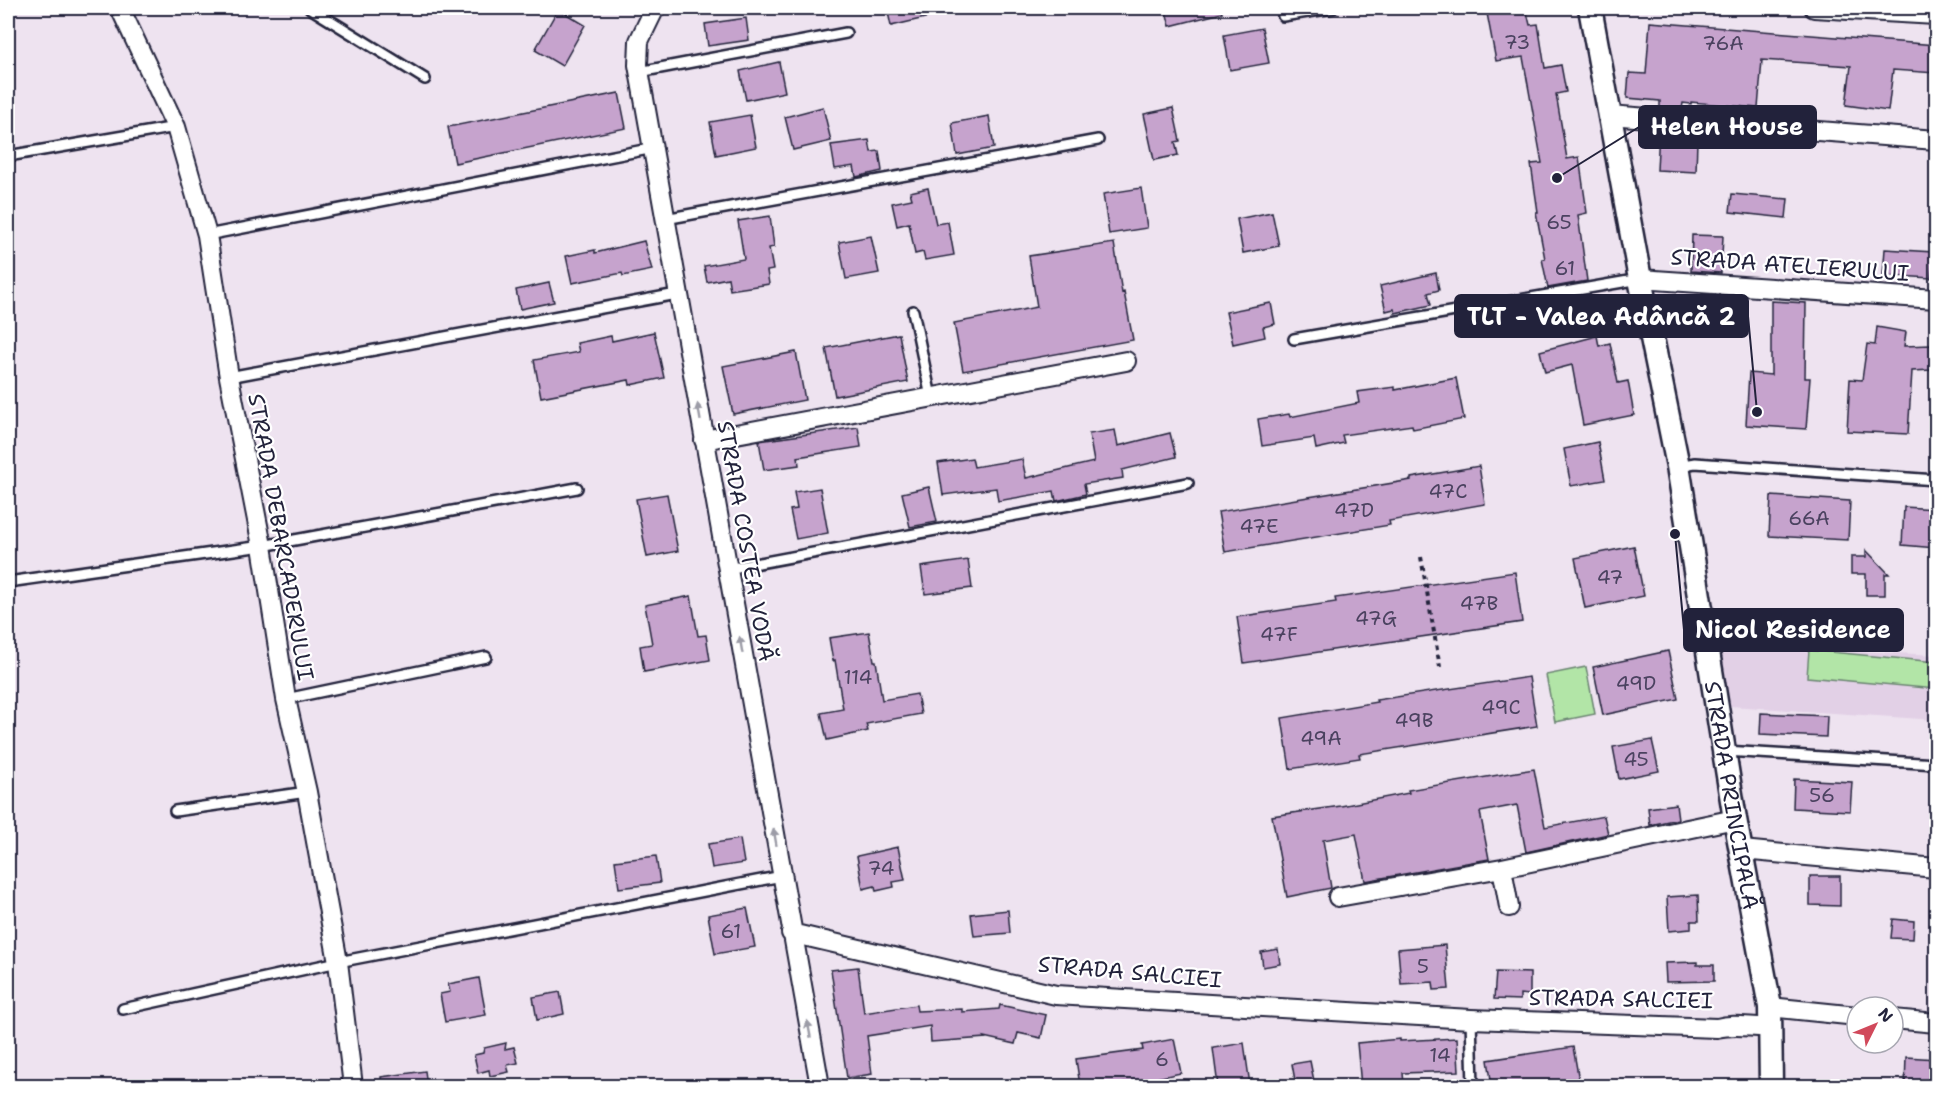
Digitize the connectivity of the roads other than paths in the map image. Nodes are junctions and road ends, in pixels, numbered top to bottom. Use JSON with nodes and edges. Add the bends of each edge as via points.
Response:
{"nodes":[{"id":1,"x":120,"y":8,"type":"edge"},
{"id":2,"x":310,"y":8,"type":"edge"},
{"id":3,"x":656,"y":8,"type":"edge"},
{"id":4,"x":1333,"y":8,"type":"edge"},
{"id":5,"x":1590,"y":8,"type":"edge"},
{"id":6,"x":1814,"y":8,"type":"edge"},
{"id":7,"x":1936,"y":15,"type":"edge"},
{"id":8,"x":1283,"y":16,"type":"dead end"},
{"id":9,"x":846,"y":33,"type":"dead end"},
{"id":10,"x":639,"y":72,"type":"junction"},
{"id":11,"x":426,"y":79,"type":"dead end"},
{"id":12,"x":1609,"y":116,"type":"junction"},
{"id":13,"x":176,"y":127,"type":"junction"},
{"id":14,"x":1098,"y":140,"type":"dead end"},
{"id":15,"x":1936,"y":140,"type":"edge"},
{"id":16,"x":654,"y":147,"type":"junction"},
{"id":17,"x":8,"y":156,"type":"edge"},
{"id":18,"x":665,"y":219,"type":"junction"},
{"id":19,"x":207,"y":236,"type":"junction"},
{"id":20,"x":1640,"y":279,"type":"junction"},
{"id":21,"x":677,"y":294,"type":"junction"},
{"id":22,"x":1936,"y":299,"type":"edge"},
{"id":23,"x":913,"y":311,"type":"dead end"},
{"id":24,"x":1294,"y":339,"type":"dead end"},
{"id":25,"x":1126,"y":361,"type":"dead end"},
{"id":26,"x":229,"y":377,"type":"junction"},
{"id":27,"x":931,"y":397,"type":"junction"},
{"id":28,"x":704,"y":440,"type":"junction"},
{"id":29,"x":1678,"y":466,"type":"junction"},
{"id":30,"x":1936,"y":480,"type":"edge"},
{"id":31,"x":1188,"y":483,"type":"dead end"},
{"id":32,"x":577,"y":488,"type":"dead end"},
{"id":33,"x":262,"y":546,"type":"junction"},
{"id":34,"x":727,"y":569,"type":"junction"},
{"id":35,"x":8,"y":582,"type":"edge"},
{"id":36,"x":486,"y":657,"type":"dead end"},
{"id":37,"x":286,"y":699,"type":"junction"},
{"id":38,"x":1725,"y":751,"type":"junction"},
{"id":39,"x":1936,"y":764,"type":"edge"},
{"id":40,"x":307,"y":792,"type":"junction"},
{"id":41,"x":176,"y":811,"type":"dead end"},
{"id":42,"x":1735,"y":819,"type":"junction"},
{"id":43,"x":1742,"y":849,"type":"junction"},
{"id":44,"x":1502,"y":868,"type":"junction"},
{"id":45,"x":1936,"y":868,"type":"edge"},
{"id":46,"x":782,"y":876,"type":"junction"},
{"id":47,"x":1338,"y":897,"type":"dead end"},
{"id":48,"x":1509,"y":906,"type":"dead end"},
{"id":49,"x":791,"y":933,"type":"junction"},
{"id":50,"x":338,"y":962,"type":"junction"},
{"id":51,"x":123,"y":1009,"type":"dead end"},
{"id":52,"x":1845,"y":1016,"type":"edge"},
{"id":53,"x":1770,"y":1017,"type":"junction"},
{"id":54,"x":1471,"y":1019,"type":"junction"},
{"id":55,"x":1905,"y":1020,"type":"edge"},
{"id":56,"x":1936,"y":1023,"type":"edge"},
{"id":57,"x":353,"y":1086,"type":"edge"},
{"id":58,"x":820,"y":1086,"type":"edge"},
{"id":59,"x":1473,"y":1086,"type":"edge"},
{"id":60,"x":1772,"y":1086,"type":"edge"}],
"edges":[{"from":1,"to":13,"type":"street","name":"STRADA DEBARCADERULUI"},
{"from":2,"to":11,"type":"lane"},
{"from":3,"to":10,"type":"street","name":"STRADA COSTEA VODĂ","via":[[639,41]]},
{"from":4,"to":8,"type":"lane"},
{"from":5,"to":12,"type":"street","name":"STRADA PRINCIPALĂ"},
{"from":6,"to":7,"type":"street"},
{"from":9,"to":10,"type":"lane"},
{"from":10,"to":16,"type":"street","name":"STRADA COSTEA VODĂ"},
{"from":12,"to":15,"type":"street"},
{"from":12,"to":20,"type":"street","name":"STRADA PRINCIPALĂ"},
{"from":13,"to":17,"type":"lane"},
{"from":13,"to":19,"type":"street","name":"STRADA DEBARCADERULUI"},
{"from":14,"to":18,"type":"lane"},
{"from":16,"to":18,"type":"street","name":"STRADA COSTEA VODĂ"},
{"from":16,"to":19,"type":"lane"},
{"from":18,"to":21,"type":"street","name":"STRADA COSTEA VODĂ"},
{"from":19,"to":26,"type":"street","name":"STRADA DEBARCADERULUI"},
{"from":20,"to":22,"type":"street","name":"STRADA ATELIERULUI"},
{"from":20,"to":24,"type":"lane"},
{"from":20,"to":29,"type":"street","name":"STRADA PRINCIPALĂ"},
{"from":21,"to":26,"type":"lane"},
{"from":28,"to":21,"type":"street","name":"STRADA COSTEA VODĂ","one_way":true},
{"from":23,"to":27,"type":"lane"},
{"from":25,"to":27,"type":"street"},
{"from":26,"to":33,"type":"street","name":"STRADA DEBARCADERULUI"},
{"from":27,"to":28,"type":"street"},
{"from":28,"to":34,"type":"street","name":"STRADA COSTEA VODĂ"},
{"from":29,"to":30,"type":"lane","via":[[1695,463]]},
{"from":29,"to":38,"type":"street","name":"STRADA PRINCIPALĂ"},
{"from":31,"to":34,"type":"lane"},
{"from":32,"to":33,"type":"lane"},
{"from":33,"to":35,"type":"lane"},
{"from":33,"to":37,"type":"street","name":"STRADA DEBARCADERULUI"},
{"from":46,"to":34,"type":"street","name":"STRADA COSTEA VODĂ","one_way":true},
{"from":36,"to":37,"type":"lane"},
{"from":37,"to":40,"type":"street","name":"STRADA DEBARCADERULUI"},
{"from":38,"to":39,"type":"lane"},
{"from":38,"to":42,"type":"street","name":"STRADA PRINCIPALĂ"},
{"from":40,"to":41,"type":"lane"},
{"from":40,"to":50,"type":"street","name":"STRADA DEBARCADERULUI"},
{"from":42,"to":43,"type":"street","name":"STRADA PRINCIPALĂ"},
{"from":42,"to":44,"type":"street"},
{"from":43,"to":45,"type":"street"},
{"from":43,"to":53,"type":"street","name":"STRADA PRINCIPALĂ"},
{"from":44,"to":47,"type":"street"},
{"from":44,"to":48,"type":"street"},
{"from":46,"to":49,"type":"street","name":"STRADA COSTEA VODĂ"},
{"from":46,"to":50,"type":"lane"},
{"from":49,"to":54,"type":"street","name":"STRADA SALCIEI","via":[[1056,995]]},
{"from":58,"to":49,"type":"street","name":"STRADA COSTEA VODĂ","one_way":true},
{"from":50,"to":51,"type":"lane"},
{"from":50,"to":57,"type":"street","name":"STRADA DEBARCADERULUI"},
{"from":52,"to":53,"type":"street","name":"STRADA SALCIEI"},
{"from":53,"to":54,"type":"street","name":"STRADA SALCIEI","via":[[1752,1028]]},
{"from":53,"to":60,"type":"street","name":"STRADA PRINCIPALĂ"},
{"from":54,"to":59,"type":"lane"},
{"from":55,"to":56,"type":"street"}]}
